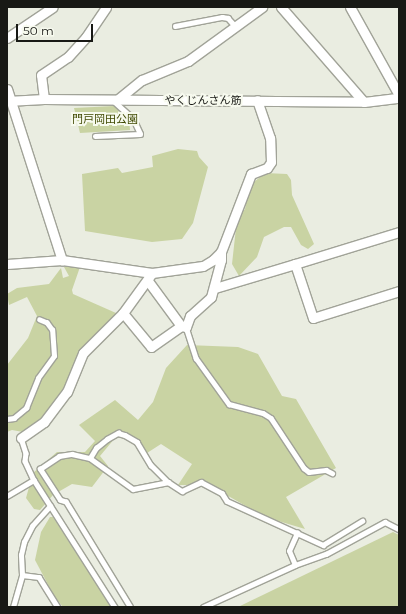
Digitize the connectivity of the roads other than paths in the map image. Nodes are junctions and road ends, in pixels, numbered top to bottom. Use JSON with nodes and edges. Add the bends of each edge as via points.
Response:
{"nodes":[{"id":1,"x":53,"y":7,"type":"edge"},
{"id":2,"x":106,"y":7,"type":"edge"},
{"id":3,"x":262,"y":7,"type":"edge"},
{"id":4,"x":281,"y":7,"type":"edge"},
{"id":5,"x":350,"y":7,"type":"edge"},
{"id":6,"x":175,"y":26,"type":"dead end"},
{"id":7,"x":236,"y":28,"type":"junction"},
{"id":8,"x":7,"y":38,"type":"edge"},
{"id":9,"x":7,"y":89,"type":"edge"},
{"id":10,"x":399,"y":97,"type":"edge"},
{"id":11,"x":44,"y":99,"type":"junction"},
{"id":12,"x":10,"y":100,"type":"edge"},
{"id":13,"x":115,"y":100,"type":"junction"},
{"id":14,"x":257,"y":100,"type":"junction"},
{"id":15,"x":364,"y":102,"type":"junction"},
{"id":16,"x":95,"y":136,"type":"dead end"},
{"id":17,"x":399,"y":232,"type":"edge"},
{"id":18,"x":221,"y":252,"type":"junction"},
{"id":19,"x":62,"y":260,"type":"junction"},
{"id":20,"x":7,"y":264,"type":"edge"},
{"id":21,"x":295,"y":264,"type":"junction"},
{"id":22,"x":150,"y":277,"type":"junction"},
{"id":23,"x":215,"y":288,"type":"junction"},
{"id":24,"x":399,"y":292,"type":"edge"},
{"id":25,"x":123,"y":313,"type":"junction"},
{"id":26,"x":40,"y":320,"type":"dead end"},
{"id":27,"x":184,"y":326,"type":"junction"},
{"id":28,"x":7,"y":418,"type":"edge"},
{"id":29,"x":21,"y":438,"type":"joint"},
{"id":30,"x":90,"y":458,"type":"junction"},
{"id":31,"x":332,"y":473,"type":"dead end"},
{"id":32,"x":34,"y":480,"type":"junction"},
{"id":33,"x":168,"y":482,"type":"junction"},
{"id":34,"x":7,"y":496,"type":"edge"},
{"id":35,"x":50,"y":506,"type":"junction"},
{"id":36,"x":362,"y":521,"type":"dead end"},
{"id":37,"x":399,"y":529,"type":"edge"},
{"id":38,"x":297,"y":533,"type":"junction"},
{"id":39,"x":322,"y":545,"type":"junction"},
{"id":40,"x":326,"y":554,"type":"junction"},
{"id":41,"x":295,"y":565,"type":"junction"},
{"id":42,"x":22,"y":575,"type":"junction"},
{"id":43,"x":13,"y":607,"type":"edge"},
{"id":44,"x":58,"y":607,"type":"edge"},
{"id":45,"x":115,"y":607,"type":"edge"},
{"id":46,"x":130,"y":607,"type":"edge"},
{"id":47,"x":203,"y":607,"type":"edge"}],
"edges":[{"from":1,"to":8,"type":"street"},
{"from":2,"to":11,"type":"street","via":[[86,37],[68,57],[41,75]]},
{"from":3,"to":7,"type":"street"},
{"from":4,"to":15,"type":"street","via":[[323,52]]},
{"from":5,"to":10,"type":"street"},
{"from":6,"to":7,"type":"lane","via":[[222,17],[228,18]]},
{"from":7,"to":13,"type":"street","via":[[188,61],[142,80]]},
{"from":9,"to":12,"type":"street"},
{"from":10,"to":15,"type":"street","name":"やくじんさん筋"},
{"from":11,"to":12,"type":"street","name":"やくじんさん筋"},
{"from":11,"to":13,"type":"street","name":"やくじんさん筋"},
{"from":12,"to":19,"type":"street"},
{"from":13,"to":14,"type":"street","name":"やくじんさん筋"},
{"from":13,"to":16,"type":"lane","via":[[133,119],[140,134]]},
{"from":14,"to":15,"type":"street","name":"やくじんさん筋"},
{"from":14,"to":18,"type":"street","via":[[270,138],[272,162],[267,168],[251,174]]},
{"from":17,"to":21,"type":"street"},
{"from":18,"to":22,"type":"street","via":[[203,266]]},
{"from":18,"to":23,"type":"street"},
{"from":19,"to":20,"type":"street"},
{"from":19,"to":22,"type":"street"},
{"from":21,"to":23,"type":"street"},
{"from":21,"to":24,"type":"street","via":[[313,318]]},
{"from":22,"to":25,"type":"street"},
{"from":22,"to":27,"type":"street"},
{"from":23,"to":27,"type":"street","via":[[211,297],[190,316]]},
{"from":25,"to":27,"type":"street","via":[[151,347]]},
{"from":25,"to":29,"type":"street","via":[[84,353],[67,392],[44,422]]},
{"from":26,"to":28,"type":"lane","via":[[47,323],[52,330],[54,356],[38,378],[26,408],[14,418]]},
{"from":27,"to":31,"type":"lane","via":[[196,358],[229,404],[263,413],[271,418],[309,472],[326,470]]},
{"from":29,"to":32,"type":"lane","via":[[26,453],[25,461]]},
{"from":30,"to":33,"type":"lane","via":[[133,489]]},
{"from":30,"to":33,"type":"lane","via":[[96,448],[107,439],[118,434],[126,436],[137,442],[151,465]]},
{"from":30,"to":46,"type":"lane","via":[[72,454],[59,456],[40,469],[60,500],[66,502]]},
{"from":32,"to":34,"type":"lane"},
{"from":32,"to":35,"type":"lane"},
{"from":33,"to":38,"type":"lane","via":[[182,491],[200,482],[222,493],[227,501]]},
{"from":35,"to":42,"type":"lane","via":[[32,526],[24,542],[21,555]]},
{"from":35,"to":45,"type":"lane"},
{"from":36,"to":39,"type":"lane"},
{"from":37,"to":40,"type":"lane","via":[[385,522]]},
{"from":38,"to":39,"type":"lane"},
{"from":38,"to":41,"type":"lane","via":[[289,551]]},
{"from":39,"to":40,"type":"lane"},
{"from":40,"to":41,"type":"lane"},
{"from":41,"to":47,"type":"lane"},
{"from":42,"to":43,"type":"lane"},
{"from":42,"to":44,"type":"lane","via":[[39,577]]}]}
